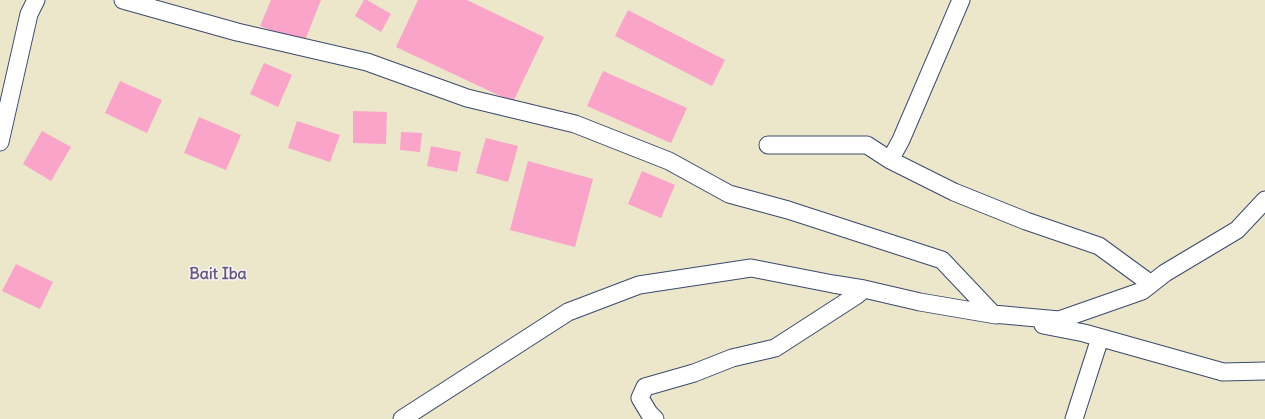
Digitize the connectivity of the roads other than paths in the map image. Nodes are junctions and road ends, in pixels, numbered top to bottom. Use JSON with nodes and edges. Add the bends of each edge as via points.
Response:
{"nodes":[{"id":1,"x":36,"y":0,"type":"edge"},
{"id":2,"x":123,"y":0,"type":"edge"},
{"id":3,"x":961,"y":0,"type":"edge"},
{"id":4,"x":0,"y":142,"type":"edge"},
{"id":5,"x":768,"y":145,"type":"dead end"},
{"id":6,"x":890,"y":160,"type":"junction"},
{"id":7,"x":1265,"y":200,"type":"edge"},
{"id":8,"x":1151,"y":284,"type":"junction"},
{"id":9,"x":864,"y":289,"type":"junction"},
{"id":10,"x":993,"y":314,"type":"junction"},
{"id":11,"x":1100,"y":338,"type":"junction"},
{"id":12,"x":1265,"y":371,"type":"edge"},
{"id":13,"x":402,"y":419,"type":"edge"},
{"id":14,"x":655,"y":419,"type":"edge"},
{"id":15,"x":1074,"y":419,"type":"edge"}],
"edges":[{"from":1,"to":4,"type":"street","via":[[29,14]]},
{"from":2,"to":10,"type":"street","via":[[237,32],[367,62],[467,98],[575,124],[669,161],[729,194],[788,210],[942,260]]},
{"from":3,"to":6,"type":"street"},
{"from":5,"to":6,"type":"street","via":[[867,145]]},
{"from":6,"to":8,"type":"street","via":[[954,192],[1026,221],[1099,246]]},
{"from":7,"to":8,"type":"street","via":[[1237,230]]},
{"from":8,"to":10,"type":"street","via":[[1142,291],[1058,320]]},
{"from":9,"to":10,"type":"street","via":[[920,302]]},
{"from":9,"to":13,"type":"street","via":[[751,268],[639,285],[568,312]]},
{"from":9,"to":14,"type":"street","via":[[776,348],[732,358],[694,373],[645,387],[640,398]]},
{"from":10,"to":11,"type":"street"},
{"from":11,"to":12,"type":"street","via":[[1222,372]]},
{"from":11,"to":15,"type":"street"}]}
